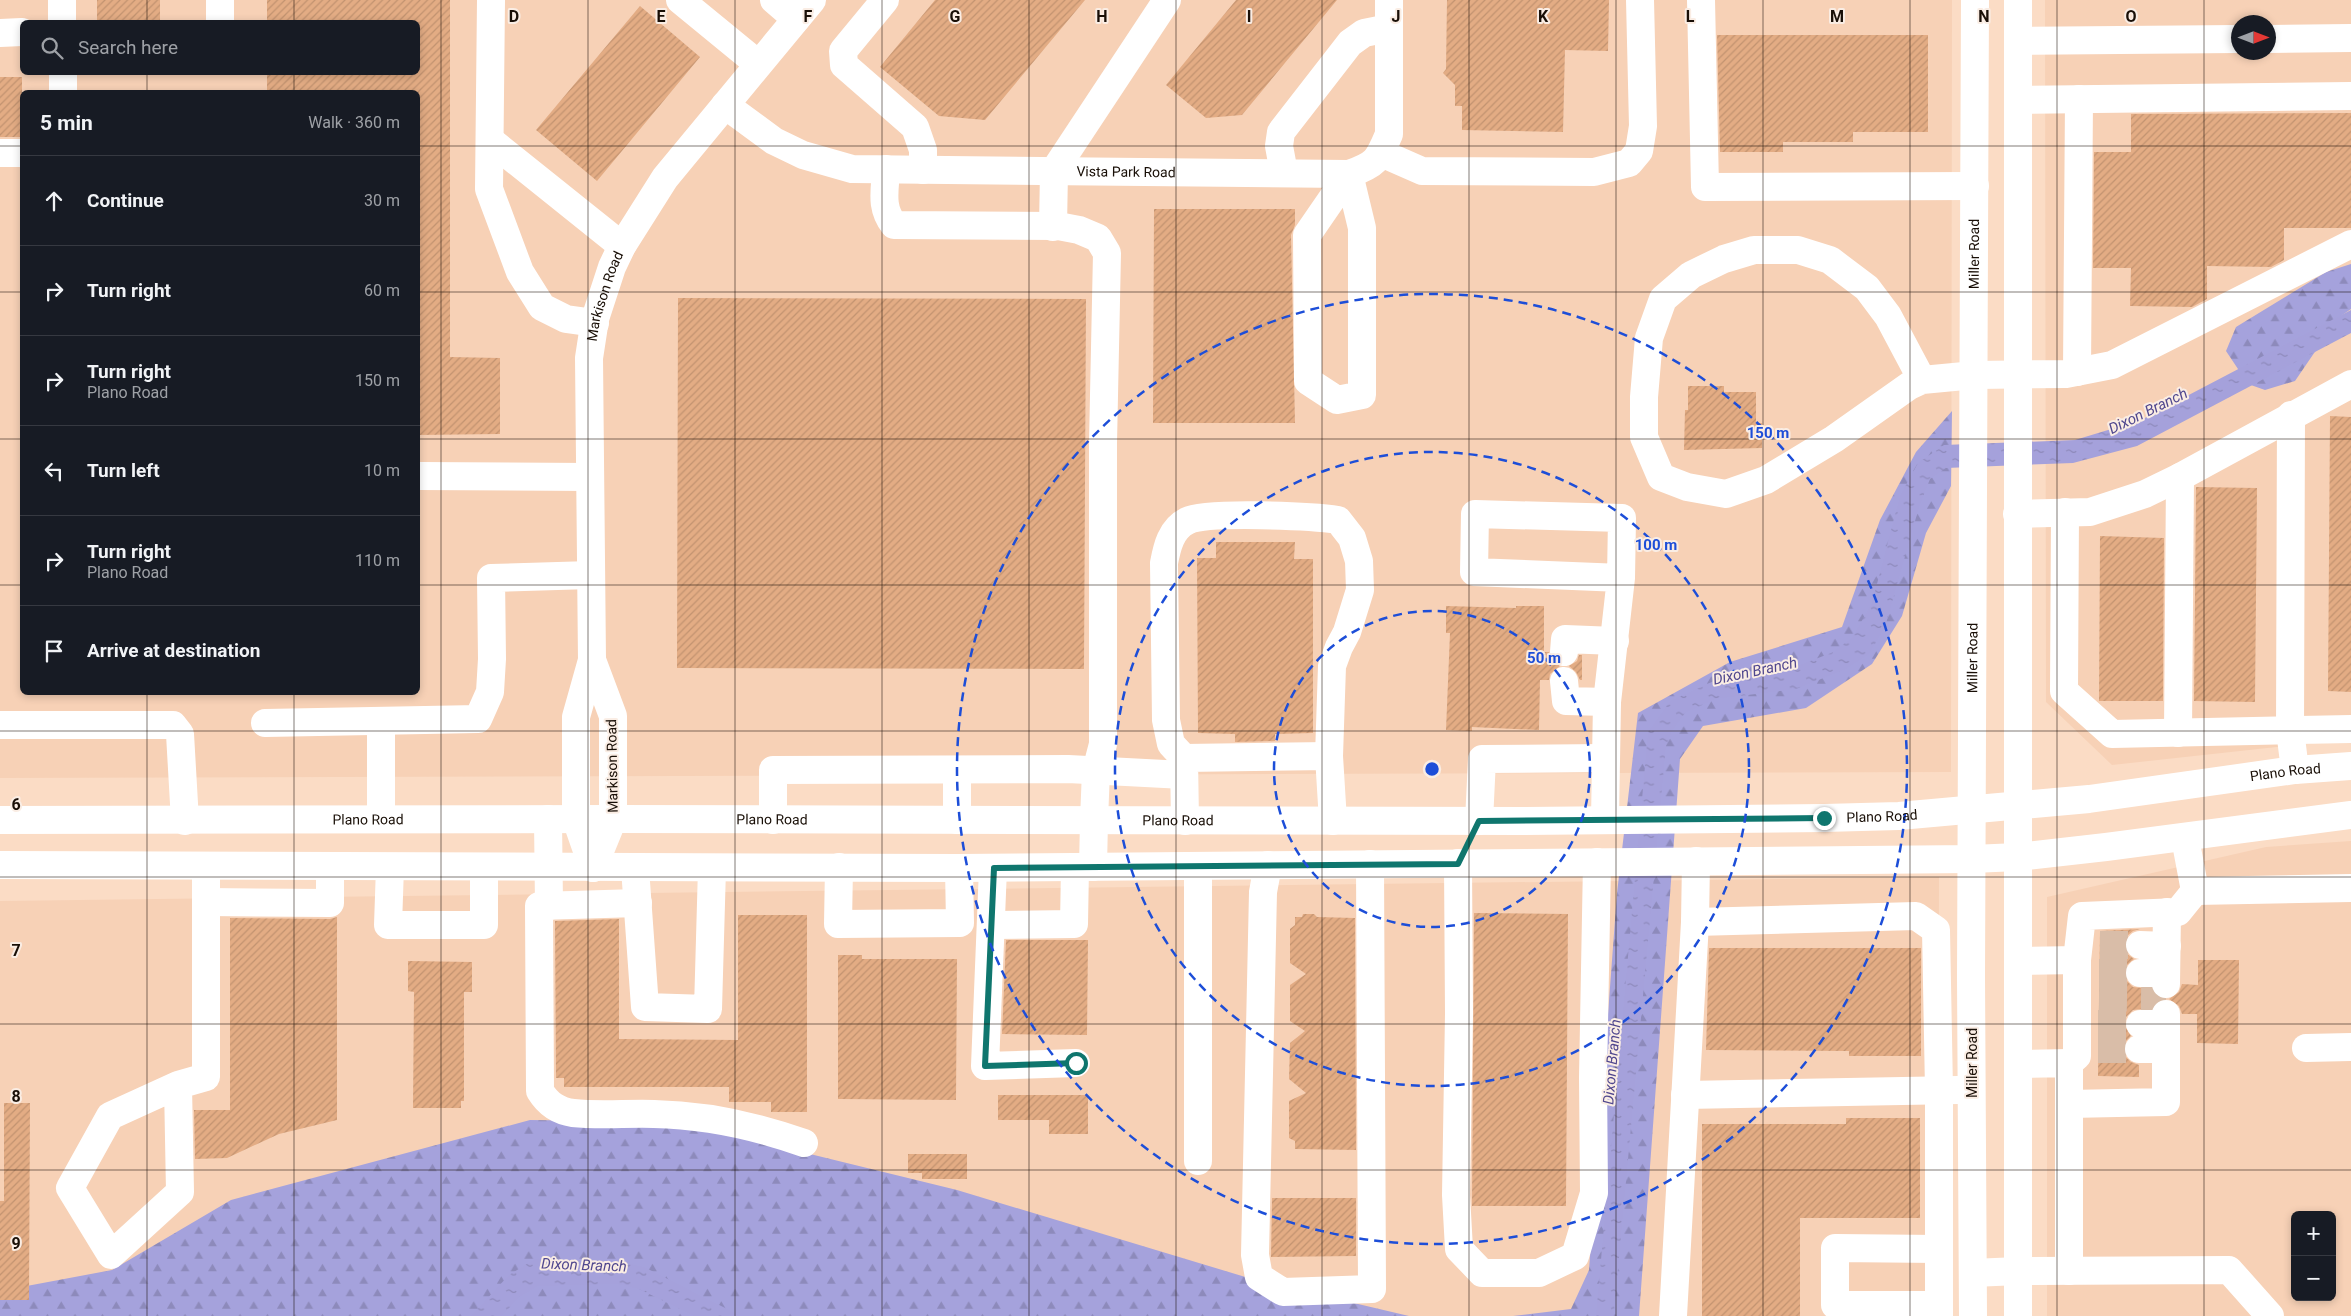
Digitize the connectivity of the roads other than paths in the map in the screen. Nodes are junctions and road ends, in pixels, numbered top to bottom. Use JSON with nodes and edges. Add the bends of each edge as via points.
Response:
{"nodes":[{"id":1,"x":62,"y":0,"type":"edge"},
{"id":2,"x":220,"y":0,"type":"edge"},
{"id":3,"x":491,"y":0,"type":"edge"},
{"id":4,"x":680,"y":0,"type":"edge"},
{"id":5,"x":774,"y":0,"type":"edge"},
{"id":6,"x":885,"y":0,"type":"edge"},
{"id":7,"x":1166,"y":0,"type":"edge"},
{"id":8,"x":1389,"y":0,"type":"edge"},
{"id":9,"x":1640,"y":0,"type":"edge"},
{"id":10,"x":1701,"y":0,"type":"edge"},
{"id":11,"x":1975,"y":0,"type":"edge"},
{"id":12,"x":2018,"y":0,"type":"edge"},
{"id":13,"x":804,"y":9,"type":"edge"},
{"id":14,"x":62,"y":20,"type":"edge"},
{"id":15,"x":220,"y":20,"type":"edge"},
{"id":16,"x":1389,"y":28,"type":"junction"},
{"id":17,"x":20,"y":32,"type":"edge"},
{"id":18,"x":0,"y":33,"type":"edge"},
{"id":19,"x":2351,"y":38,"type":"edge"},
{"id":20,"x":2231,"y":39,"type":"edge"},
{"id":21,"x":2276,"y":39,"type":"edge"},
{"id":22,"x":2018,"y":40,"type":"junction"},
{"id":23,"x":758,"y":64,"type":"junction"},
{"id":24,"x":63,"y":75,"type":"edge"},
{"id":25,"x":63,"y":90,"type":"edge"},
{"id":26,"x":2351,"y":96,"type":"edge"},
{"id":27,"x":2079,"y":99,"type":"junction"},
{"id":28,"x":2018,"y":100,"type":"junction"},
{"id":29,"x":725,"y":104,"type":"junction"},
{"id":30,"x":491,"y":141,"type":"junction"},
{"id":31,"x":0,"y":153,"type":"edge"},
{"id":32,"x":20,"y":153,"type":"edge"},
{"id":33,"x":1381,"y":153,"type":"junction"},
{"id":34,"x":886,"y":170,"type":"junction"},
{"id":35,"x":923,"y":170,"type":"junction"},
{"id":36,"x":1054,"y":171,"type":"junction"},
{"id":37,"x":1284,"y":173,"type":"junction"},
{"id":38,"x":1349,"y":174,"type":"junction"},
{"id":39,"x":1975,"y":186,"type":"junction"},
{"id":40,"x":1053,"y":227,"type":"junction"},
{"id":41,"x":2351,"y":244,"type":"edge"},
{"id":42,"x":622,"y":246,"type":"junction"},
{"id":43,"x":595,"y":323,"type":"junction"},
{"id":44,"x":2077,"y":372,"type":"junction"},
{"id":45,"x":2017,"y":375,"type":"junction"},
{"id":46,"x":1922,"y":380,"type":"junction"},
{"id":47,"x":2351,"y":384,"type":"edge"},
{"id":48,"x":1974,"y":386,"type":"junction"},
{"id":49,"x":2291,"y":415,"type":"junction"},
{"id":50,"x":420,"y":476,"type":"edge"},
{"id":51,"x":590,"y":477,"type":"junction"},
{"id":52,"x":2180,"y":477,"type":"junction"},
{"id":53,"x":2017,"y":504,"type":"junction"},
{"id":54,"x":2065,"y":512,"type":"junction"},
{"id":55,"x":592,"y":575,"type":"junction"},
{"id":56,"x":1621,"y":578,"type":"junction"},
{"id":57,"x":1615,"y":640,"type":"junction"},
{"id":58,"x":1564,"y":652,"type":"dead end"},
{"id":59,"x":592,"y":660,"type":"junction"},
{"id":60,"x":1564,"y":681,"type":"dead end"},
{"id":61,"x":1607,"y":702,"type":"junction"},
{"id":62,"x":381,"y":721,"type":"junction"},
{"id":63,"x":265,"y":723,"type":"dead end"},
{"id":64,"x":0,"y":725,"type":"edge"},
{"id":65,"x":2351,"y":729,"type":"edge"},
{"id":66,"x":2290,"y":730,"type":"junction"},
{"id":67,"x":2178,"y":733,"type":"junction"},
{"id":68,"x":1329,"y":756,"type":"junction"},
{"id":69,"x":1605,"y":758,"type":"junction"},
{"id":70,"x":1184,"y":766,"type":"junction"},
{"id":71,"x":2351,"y":766,"type":"edge"},
{"id":72,"x":957,"y":770,"type":"junction"},
{"id":73,"x":2295,"y":770,"type":"junction"},
{"id":74,"x":1096,"y":771,"type":"junction"},
{"id":75,"x":2018,"y":806,"type":"junction"},
{"id":76,"x":1972,"y":810,"type":"junction"},
{"id":77,"x":2351,"y":815,"type":"edge"},
{"id":78,"x":381,"y":819,"type":"junction"},
{"id":79,"x":548,"y":819,"type":"junction"},
{"id":80,"x":576,"y":819,"type":"junction"},
{"id":81,"x":613,"y":819,"type":"junction"},
{"id":82,"x":0,"y":820,"type":"edge"},
{"id":83,"x":185,"y":820,"type":"junction"},
{"id":84,"x":774,"y":820,"type":"junction"},
{"id":85,"x":957,"y":820,"type":"junction"},
{"id":86,"x":1094,"y":820,"type":"junction"},
{"id":87,"x":1185,"y":820,"type":"junction"},
{"id":88,"x":1605,"y":820,"type":"junction"},
{"id":89,"x":1333,"y":821,"type":"junction"},
{"id":90,"x":1479,"y":821,"type":"junction"},
{"id":91,"x":2185,"y":838,"type":"junction"},
{"id":92,"x":2018,"y":857,"type":"junction"},
{"id":93,"x":1972,"y":859,"type":"junction"},
{"id":94,"x":1696,"y":861,"type":"junction"},
{"id":95,"x":1598,"y":862,"type":"junction"},
{"id":96,"x":1370,"y":864,"type":"junction"},
{"id":97,"x":1458,"y":864,"type":"junction"},
{"id":98,"x":1268,"y":865,"type":"junction"},
{"id":99,"x":0,"y":866,"type":"edge"},
{"id":100,"x":206,"y":866,"type":"junction"},
{"id":101,"x":1198,"y":866,"type":"junction"},
{"id":102,"x":330,"y":867,"type":"junction"},
{"id":103,"x":390,"y":867,"type":"junction"},
{"id":104,"x":839,"y":867,"type":"junction"},
{"id":105,"x":1084,"y":867,"type":"junction"},
{"id":106,"x":484,"y":868,"type":"junction"},
{"id":107,"x":548,"y":868,"type":"junction"},
{"id":108,"x":592,"y":868,"type":"junction"},
{"id":109,"x":635,"y":868,"type":"junction"},
{"id":110,"x":712,"y":868,"type":"junction"},
{"id":111,"x":959,"y":868,"type":"junction"},
{"id":112,"x":994,"y":868,"type":"junction"},
{"id":113,"x":2351,"y":888,"type":"edge"},
{"id":114,"x":2195,"y":891,"type":"junction"},
{"id":115,"x":206,"y":902,"type":"junction"},
{"id":116,"x":638,"y":903,"type":"junction"},
{"id":117,"x":549,"y":906,"type":"junction"},
{"id":118,"x":2167,"y":912,"type":"junction"},
{"id":119,"x":1695,"y":922,"type":"junction"},
{"id":120,"x":991,"y":924,"type":"junction"},
{"id":121,"x":2140,"y":945,"type":"tunnel mouth"},
{"id":122,"x":2167,"y":946,"type":"junction"},
{"id":123,"x":2018,"y":961,"type":"junction"},
{"id":124,"x":2087,"y":970,"type":"junction"},
{"id":125,"x":2140,"y":974,"type":"tunnel mouth"},
{"id":126,"x":1971,"y":977,"type":"junction"},
{"id":127,"x":1936,"y":978,"type":"junction"},
{"id":128,"x":2156,"y":1032,"type":"dead end"},
{"id":129,"x":2084,"y":1042,"type":"junction"},
{"id":130,"x":2351,"y":1047,"type":"edge"},
{"id":131,"x":2306,"y":1048,"type":"dead end"},
{"id":132,"x":1076,"y":1063,"type":"dead end"},
{"id":133,"x":2018,"y":1064,"type":"junction"},
{"id":134,"x":178,"y":1085,"type":"junction"},
{"id":135,"x":1939,"y":1090,"type":"junction"},
{"id":136,"x":1972,"y":1090,"type":"junction"},
{"id":137,"x":1685,"y":1095,"type":"junction"},
{"id":138,"x":2069,"y":1104,"type":"junction"},
{"id":139,"x":804,"y":1143,"type":"dead end"},
{"id":140,"x":1198,"y":1160,"type":"dead end"},
{"id":141,"x":1940,"y":1261,"type":"junction"},
{"id":142,"x":2018,"y":1271,"type":"junction"},
{"id":143,"x":2069,"y":1271,"type":"junction"},
{"id":144,"x":1974,"y":1273,"type":"junction"},
{"id":145,"x":1939,"y":1311,"type":"edge"},
{"id":146,"x":1673,"y":1316,"type":"edge"},
{"id":147,"x":1973,"y":1316,"type":"edge"},
{"id":148,"x":2018,"y":1316,"type":"edge"},
{"id":149,"x":2270,"y":1316,"type":"edge"}],
"edges":[{"from":1,"to":14,"type":"main road"},
{"from":2,"to":15,"type":"main road"},
{"from":3,"to":30,"type":"main road"},
{"from":4,"to":23,"type":"main road"},
{"from":5,"to":13,"type":"main road"},
{"from":6,"to":35,"type":"main road","via":[[843,51],[844,65],[915,127],[923,150]]},
{"from":7,"to":36,"type":"main road"},
{"from":8,"to":16,"type":"main road","name":"Vista Park Road"},
{"from":9,"to":33,"type":"main road","via":[[1643,126],[1639,151],[1629,163],[1594,172],[1422,171]]},
{"from":10,"to":39,"type":"main road","via":[[1705,187]]},
{"from":11,"to":39,"type":"main road","name":"Miller Road"},
{"from":12,"to":22,"type":"main road"},
{"from":13,"to":23,"type":"main road","name":"Markison Road"},
{"from":16,"to":33,"type":"main road","name":"Vista Park Road","via":[[1389,134]]},
{"from":16,"to":37,"type":"main road","via":[[1364,33],[1350,43],[1281,132],[1279,146]]},
{"from":17,"to":18,"type":"main road"},
{"from":19,"to":21,"type":"main road"},
{"from":20,"to":22,"type":"main road"},
{"from":22,"to":28,"type":"main road"},
{"from":23,"to":29,"type":"main road","name":"Markison Road"},
{"from":24,"to":25,"type":"main road"},
{"from":26,"to":27,"type":"main road"},
{"from":27,"to":28,"type":"main road"},
{"from":27,"to":44,"type":"main road"},
{"from":28,"to":45,"type":"main road"},
{"from":29,"to":34,"type":"main road","name":"Vista Park Road","via":[[774,141],[803,155],[852,169]]},
{"from":29,"to":42,"type":"main road","name":"Markison Road","via":[[665,178]]},
{"from":30,"to":42,"type":"main road"},
{"from":30,"to":43,"type":"main road","via":[[489,189],[520,272],[542,307],[566,319]]},
{"from":31,"to":32,"type":"main road"},
{"from":33,"to":38,"type":"main road","name":"Vista Park Road","via":[[1371,166]]},
{"from":34,"to":35,"type":"main road","name":"Vista Park Road"},
{"from":34,"to":40,"type":"main road","via":[[884,208],[894,225]]},
{"from":35,"to":36,"type":"main road","name":"Vista Park Road"},
{"from":36,"to":37,"type":"main road","name":"Vista Park Road"},
{"from":36,"to":40,"type":"main road"},
{"from":37,"to":38,"type":"main road","name":"Vista Park Road"},
{"from":38,"to":38,"type":"main road","via":[[1362,228],[1362,395],[1337,400],[1308,382],[1307,235]]},
{"from":39,"to":48,"type":"main road","name":"Miller Road"},
{"from":40,"to":74,"type":"main road","via":[[1079,230],[1098,238],[1107,253],[1103,744]]},
{"from":41,"to":44,"type":"main road","via":[[2112,366]]},
{"from":42,"to":43,"type":"main road","name":"Markison Road"},
{"from":43,"to":51,"type":"main road","name":"Markison Road","via":[[589,358]]},
{"from":44,"to":45,"type":"main road"},
{"from":45,"to":48,"type":"main road"},
{"from":45,"to":53,"type":"main road"},
{"from":46,"to":46,"type":"main road","via":[[1888,316],[1867,288],[1830,260],[1798,250],[1754,250],[1724,259],[1691,275],[1663,299],[1649,338],[1644,437],[1661,477],[1687,487],[1726,494],[1766,480]]},
{"from":46,"to":48,"type":"main road"},
{"from":47,"to":49,"type":"main road"},
{"from":48,"to":76,"type":"main road","name":"Miller Road"},
{"from":49,"to":52,"type":"main road"},
{"from":49,"to":66,"type":"main road"},
{"from":50,"to":51,"type":"main road"},
{"from":51,"to":55,"type":"main road","name":"Markison Road"},
{"from":52,"to":54,"type":"main road","via":[[2145,494],[2090,512]]},
{"from":52,"to":67,"type":"main road"},
{"from":53,"to":54,"type":"main road"},
{"from":53,"to":75,"type":"main road"},
{"from":54,"to":67,"type":"main road","via":[[2064,691],[2112,734]]},
{"from":55,"to":59,"type":"main road","name":"Markison Road"},
{"from":55,"to":62,"type":"main road","via":[[491,578],[490,692],[478,719]]},
{"from":56,"to":56,"type":"main road","via":[[1622,518],[1475,514],[1474,572]]},
{"from":56,"to":57,"type":"main road"},
{"from":57,"to":58,"type":"main road","via":[[1565,639]]},
{"from":57,"to":61,"type":"main road"},
{"from":59,"to":80,"type":"main road","name":"Markison Road","via":[[576,717]]},
{"from":59,"to":81,"type":"main road","name":"Markison Road","via":[[612,716]]},
{"from":60,"to":61,"type":"main road","via":[[1566,701]]},
{"from":61,"to":69,"type":"main road"},
{"from":62,"to":63,"type":"main road"},
{"from":62,"to":78,"type":"main road"},
{"from":64,"to":83,"type":"main road","via":[[173,725],[180,734]]},
{"from":65,"to":66,"type":"main road"},
{"from":66,"to":67,"type":"main road"},
{"from":66,"to":73,"type":"main road"},
{"from":68,"to":70,"type":"main road"},
{"from":68,"to":70,"type":"main road","via":[[1332,666],[1360,590],[1352,538],[1338,520],[1314,516],[1212,517],[1187,521],[1170,538],[1164,563],[1166,720],[1170,744]]},
{"from":68,"to":89,"type":"main road"},
{"from":69,"to":88,"type":"main road"},
{"from":69,"to":90,"type":"main road","via":[[1482,759]]},
{"from":70,"to":74,"type":"main road"},
{"from":70,"to":87,"type":"main road"},
{"from":71,"to":73,"type":"main road","name":"Plano Road"},
{"from":72,"to":74,"type":"main road"},
{"from":72,"to":84,"type":"main road","via":[[773,770]]},
{"from":72,"to":85,"type":"main road"},
{"from":73,"to":75,"type":"main road","name":"Plano Road","via":[[2089,800]]},
{"from":74,"to":86,"type":"main road"},
{"from":75,"to":76,"type":"main road","name":"Plano Road"},
{"from":75,"to":92,"type":"main road"},
{"from":76,"to":88,"type":"main road","name":"Plano Road","via":[[1899,816]]},
{"from":76,"to":93,"type":"main road","name":"Miller Road"},
{"from":77,"to":91,"type":"main road"},
{"from":78,"to":79,"type":"main road","name":"Plano Road"},
{"from":78,"to":83,"type":"main road","name":"Plano Road"},
{"from":79,"to":80,"type":"main road","name":"Plano Road"},
{"from":79,"to":107,"type":"main road"},
{"from":80,"to":81,"type":"main road","name":"Plano Road"},
{"from":80,"to":108,"type":"main road","name":"Markison Road"},
{"from":81,"to":84,"type":"main road","name":"Plano Road"},
{"from":81,"to":108,"type":"main road","name":"Markison Road"},
{"from":82,"to":83,"type":"main road","name":"Plano Road"},
{"from":84,"to":85,"type":"main road","name":"Plano Road"},
{"from":85,"to":86,"type":"main road","name":"Plano Road"},
{"from":86,"to":87,"type":"main road","name":"Plano Road"},
{"from":86,"to":105,"type":"main road"},
{"from":87,"to":89,"type":"main road","name":"Plano Road"},
{"from":88,"to":90,"type":"main road","name":"Plano Road"},
{"from":89,"to":90,"type":"main road","name":"Plano Road"},
{"from":90,"to":97,"type":"main road"},
{"from":91,"to":92,"type":"main road"},
{"from":91,"to":114,"type":"main road"},
{"from":92,"to":93,"type":"main road"},
{"from":92,"to":123,"type":"main road"},
{"from":93,"to":94,"type":"main road"},
{"from":93,"to":126,"type":"main road","name":"Miller Road"},
{"from":94,"to":95,"type":"main road"},
{"from":94,"to":119,"type":"main road"},
{"from":95,"to":97,"type":"main road"},
{"from":95,"to":97,"type":"main road","via":[[1594,1193],[1575,1256],[1539,1273],[1482,1273],[1459,1249],[1456,1195]]},
{"from":96,"to":97,"type":"main road"},
{"from":96,"to":98,"type":"main road"},
{"from":96,"to":98,"type":"main road","via":[[1372,1289],[1283,1292],[1259,1277],[1254,1254],[1263,892]]},
{"from":98,"to":101,"type":"main road"},
{"from":99,"to":100,"type":"main road"},
{"from":100,"to":102,"type":"main road"},
{"from":100,"to":115,"type":"main road"},
{"from":101,"to":105,"type":"main road"},
{"from":101,"to":140,"type":"main road"},
{"from":102,"to":103,"type":"main road"},
{"from":102,"to":115,"type":"main road","via":[[330,903]]},
{"from":103,"to":106,"type":"main road"},
{"from":103,"to":106,"type":"main road","via":[[388,924],[484,924]]},
{"from":104,"to":110,"type":"main road"},
{"from":104,"to":111,"type":"main road"},
{"from":104,"to":111,"type":"main road","via":[[838,924],[960,923]]},
{"from":105,"to":112,"type":"main road"},
{"from":105,"to":120,"type":"main road","via":[[1074,924]]},
{"from":106,"to":107,"type":"main road"},
{"from":107,"to":108,"type":"main road"},
{"from":107,"to":117,"type":"main road"},
{"from":108,"to":109,"type":"main road"},
{"from":109,"to":110,"type":"main road"},
{"from":109,"to":116,"type":"main road"},
{"from":110,"to":116,"type":"main road","via":[[708,1009],[644,1007]]},
{"from":111,"to":112,"type":"main road"},
{"from":112,"to":120,"type":"main road"},
{"from":113,"to":114,"type":"main road"},
{"from":114,"to":118,"type":"main road","via":[[2178,912]]},
{"from":115,"to":134,"type":"main road","via":[[206,1077]]},
{"from":116,"to":117,"type":"main road"},
{"from":117,"to":139,"type":"main road","via":[[540,906],[540,1091],[546,1100],[555,1108],[573,1113],[656,1114],[737,1123]]},
{"from":118,"to":122,"type":"main road"},
{"from":118,"to":124,"type":"main road","via":[[2082,916]]},
{"from":119,"to":127,"type":"main road","via":[[1916,916],[1936,930]]},
{"from":119,"to":137,"type":"main road"},
{"from":120,"to":132,"type":"main road","via":[[985,1066]]},
{"from":121,"to":122,"type":"main road"},
{"from":122,"to":125,"type":"main road","via":[[2166,979]]},
{"from":123,"to":124,"type":"main road"},
{"from":123,"to":133,"type":"main road"},
{"from":124,"to":129,"type":"main road"},
{"from":126,"to":127,"type":"main road"},
{"from":126,"to":136,"type":"main road","name":"Miller Road"},
{"from":127,"to":135,"type":"main road"},
{"from":128,"to":138,"type":"main road","via":[[2166,1102]]},
{"from":129,"to":133,"type":"main road"},
{"from":129,"to":138,"type":"main road"},
{"from":130,"to":131,"type":"main road"},
{"from":133,"to":142,"type":"main road"},
{"from":134,"to":134,"type":"main road","via":[[180,1192],[111,1255],[70,1188],[110,1116]]},
{"from":135,"to":136,"type":"main road"},
{"from":135,"to":137,"type":"main road"},
{"from":135,"to":141,"type":"main road"},
{"from":136,"to":144,"type":"main road","name":"Miller Road"},
{"from":137,"to":146,"type":"main road"},
{"from":138,"to":143,"type":"main road"},
{"from":141,"to":144,"type":"main road"},
{"from":141,"to":145,"type":"main road"},
{"from":141,"to":145,"type":"main road","via":[[1835,1248],[1835,1305]]},
{"from":142,"to":143,"type":"main road"},
{"from":142,"to":144,"type":"main road"},
{"from":142,"to":148,"type":"main road"},
{"from":143,"to":149,"type":"main road","via":[[2229,1270]]},
{"from":144,"to":147,"type":"main road","name":"Miller Road"}]}
